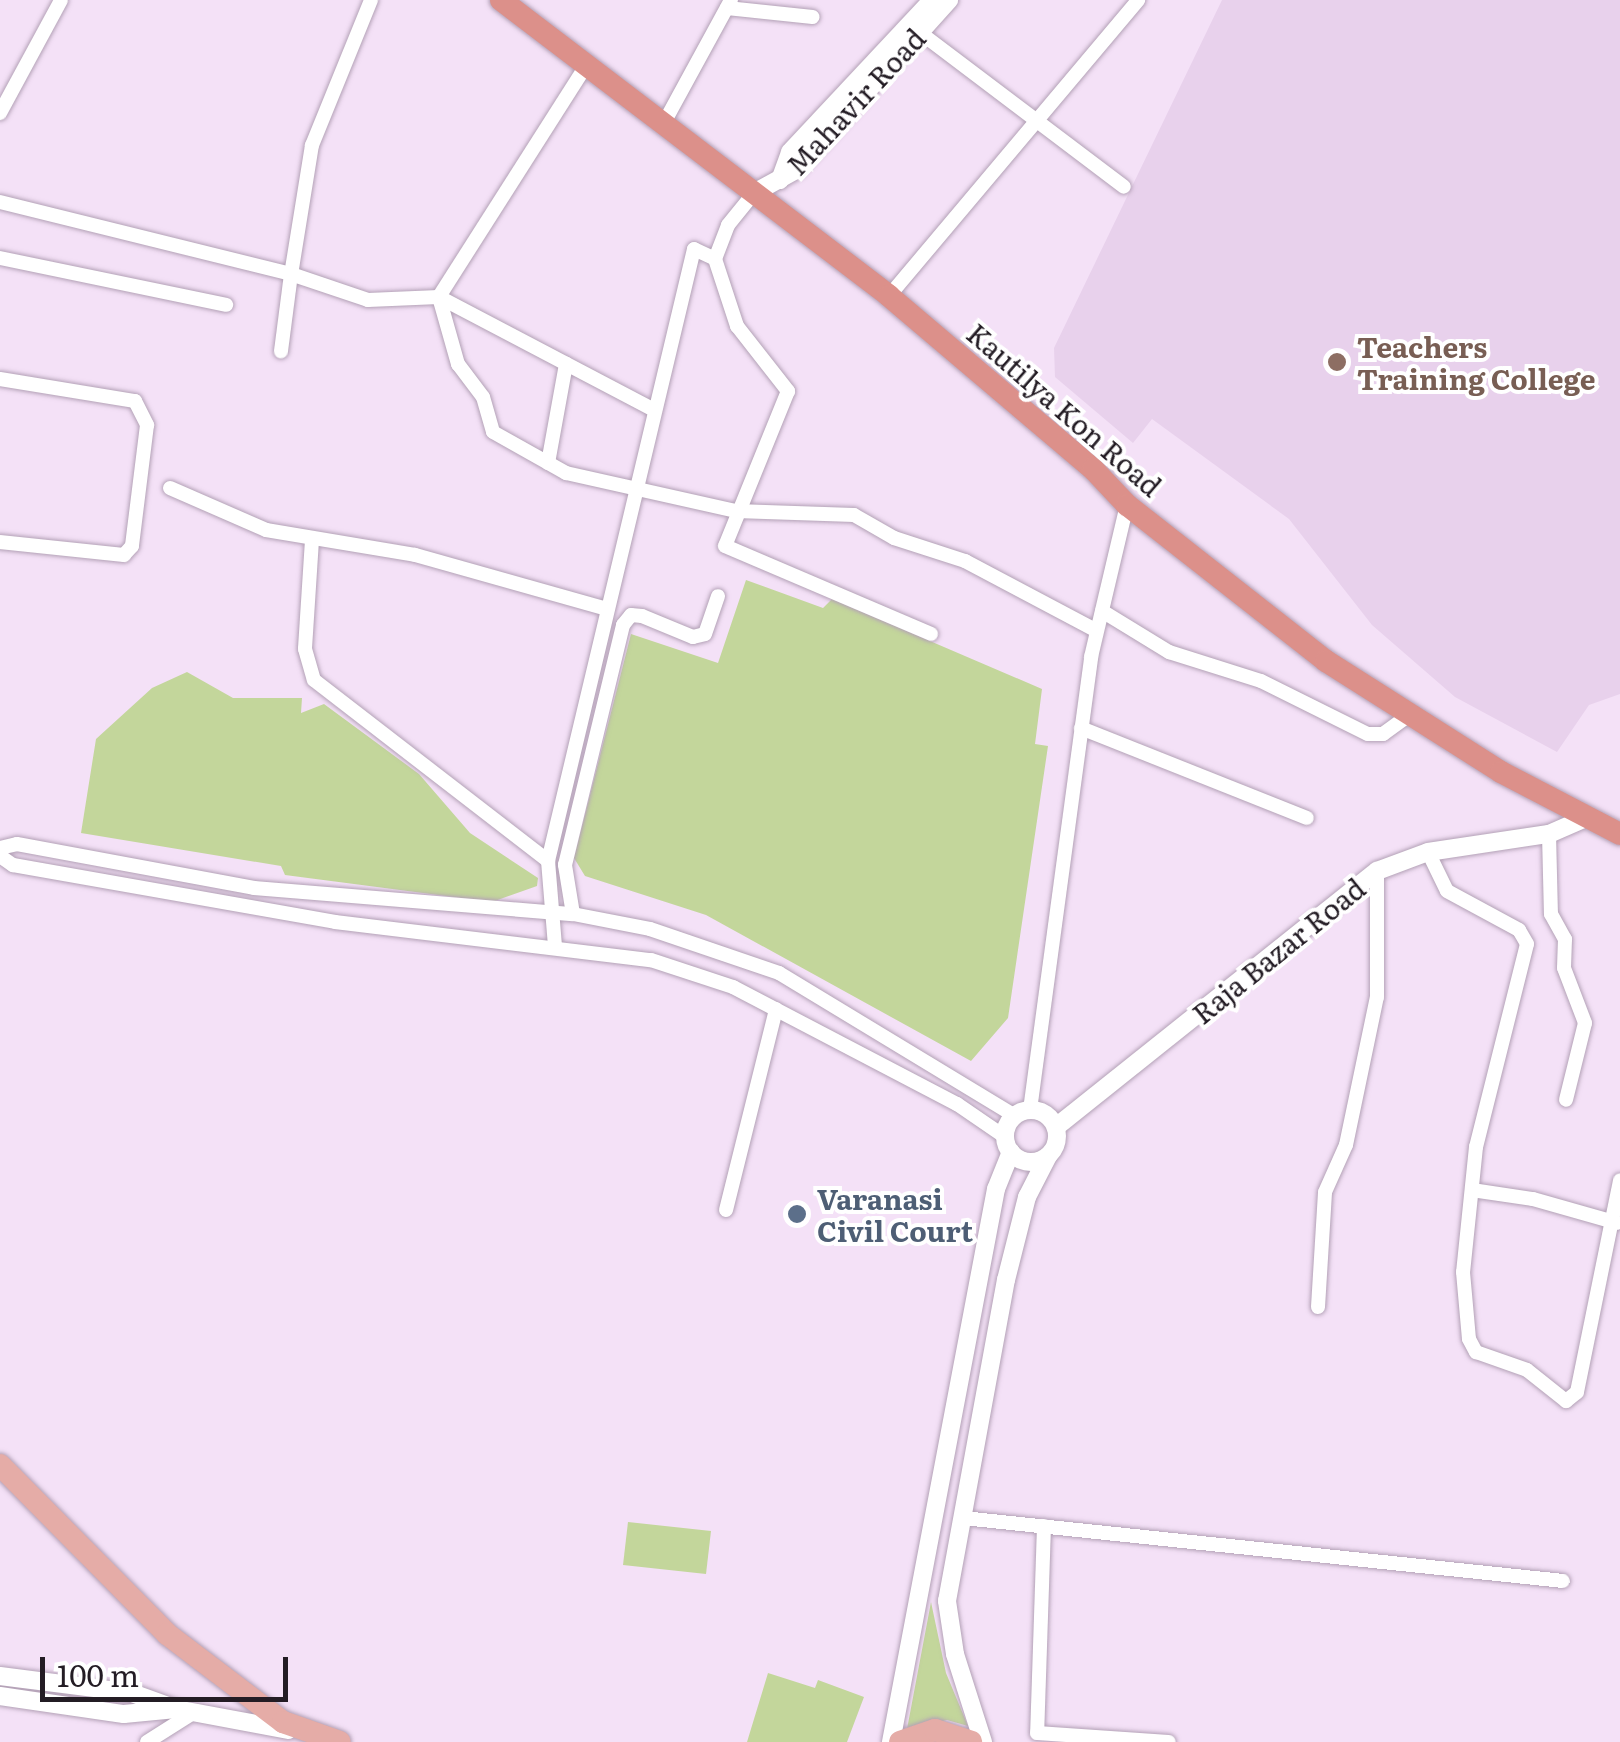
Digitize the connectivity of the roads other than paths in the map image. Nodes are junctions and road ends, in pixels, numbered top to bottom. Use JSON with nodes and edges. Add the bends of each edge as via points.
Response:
{"nodes":[{"id":1,"x":61,"y":0,"type":"edge"},
{"id":2,"x":371,"y":0,"type":"edge"},
{"id":3,"x":501,"y":0,"type":"edge"},
{"id":4,"x":932,"y":0,"type":"edge"},
{"id":5,"x":950,"y":0,"type":"edge"},
{"id":6,"x":1138,"y":0,"type":"edge"},
{"id":7,"x":729,"y":4,"type":"edge"},
{"id":8,"x":813,"y":17,"type":"dead end"},
{"id":9,"x":914,"y":28,"type":"junction"},
{"id":10,"x":584,"y":69,"type":"junction"},
{"id":11,"x":0,"y":113,"type":"edge"},
{"id":12,"x":665,"y":121,"type":"junction"},
{"id":13,"x":1037,"y":122,"type":"junction"},
{"id":14,"x":1124,"y":187,"type":"dead end"},
{"id":15,"x":754,"y":194,"type":"junction"},
{"id":16,"x":0,"y":202,"type":"edge"},
{"id":17,"x":0,"y":258,"type":"edge"},
{"id":18,"x":715,"y":259,"type":"junction"},
{"id":19,"x":290,"y":274,"type":"junction"},
{"id":20,"x":889,"y":296,"type":"junction"},
{"id":21,"x":439,"y":297,"type":"junction"},
{"id":22,"x":226,"y":306,"type":"dead end"},
{"id":23,"x":281,"y":351,"type":"dead end"},
{"id":24,"x":566,"y":364,"type":"junction"},
{"id":25,"x":0,"y":379,"type":"edge"},
{"id":26,"x":654,"y":410,"type":"junction"},
{"id":27,"x":548,"y":463,"type":"junction"},
{"id":28,"x":170,"y":488,"type":"dead end"},
{"id":29,"x":634,"y":489,"type":"junction"},
{"id":30,"x":1127,"y":505,"type":"junction"},
{"id":31,"x":736,"y":511,"type":"junction"},
{"id":32,"x":312,"y":540,"type":"junction"},
{"id":33,"x":0,"y":542,"type":"edge"},
{"id":34,"x":718,"y":596,"type":"dead end"},
{"id":35,"x":607,"y":610,"type":"junction"},
{"id":36,"x":1102,"y":611,"type":"junction"},
{"id":37,"x":1097,"y":631,"type":"junction"},
{"id":38,"x":931,"y":634,"type":"dead end"},
{"id":39,"x":1408,"y":716,"type":"junction"},
{"id":40,"x":1081,"y":728,"type":"junction"},
{"id":41,"x":1308,"y":818,"type":"dead end"},
{"id":42,"x":1586,"y":818,"type":"junction"},
{"id":43,"x":1549,"y":834,"type":"junction"},
{"id":44,"x":1617,"y":835,"type":"edge"},
{"id":45,"x":0,"y":848,"type":"edge"},
{"id":46,"x":1428,"y":852,"type":"junction"},
{"id":47,"x":0,"y":856,"type":"edge"},
{"id":48,"x":548,"y":861,"type":"junction"},
{"id":49,"x":1377,"y":871,"type":"junction"},
{"id":50,"x":554,"y":914,"type":"junction"},
{"id":51,"x":573,"y":914,"type":"junction"},
{"id":52,"x":554,"y":946,"type":"junction"},
{"id":53,"x":776,"y":1010,"type":"junction"},
{"id":54,"x":1566,"y":1100,"type":"dead end"},
{"id":55,"x":1023,"y":1113,"type":"junction"},
{"id":56,"x":1056,"y":1127,"type":"junction"},
{"id":57,"x":1008,"y":1144,"type":"junction"},
{"id":58,"x":1048,"y":1156,"type":"junction"},
{"id":59,"x":1620,"y":1180,"type":"edge"},
{"id":60,"x":1472,"y":1190,"type":"junction"},
{"id":61,"x":726,"y":1210,"type":"dead end"},
{"id":62,"x":1616,"y":1223,"type":"edge"},
{"id":63,"x":1318,"y":1307,"type":"dead end"},
{"id":64,"x":0,"y":1465,"type":"edge"},
{"id":65,"x":963,"y":1518,"type":"junction"},
{"id":66,"x":1044,"y":1526,"type":"junction"},
{"id":67,"x":1563,"y":1581,"type":"dead end"},
{"id":68,"x":0,"y":1676,"type":"edge"},
{"id":69,"x":0,"y":1696,"type":"edge"},
{"id":70,"x":176,"y":1709,"type":"junction"},
{"id":71,"x":196,"y":1710,"type":"junction"},
{"id":72,"x":312,"y":1734,"type":"junction"},
{"id":73,"x":147,"y":1742,"type":"edge"},
{"id":74,"x":340,"y":1742,"type":"edge"},
{"id":75,"x":891,"y":1742,"type":"edge"},
{"id":76,"x":900,"y":1742,"type":"edge"},
{"id":77,"x":971,"y":1742,"type":"edge"},
{"id":78,"x":983,"y":1742,"type":"edge"},
{"id":79,"x":1169,"y":1742,"type":"edge"}],
"edges":[{"from":1,"to":11,"type":"street"},
{"from":2,"to":19,"type":"street","via":[[312,145]]},
{"from":3,"to":10,"type":"highway","name":"Kautilya Kon Road"},
{"from":4,"to":9,"type":"street"},
{"from":5,"to":9,"type":"street","name":"Mahavir Road"},
{"from":6,"to":13,"type":"street"},
{"from":7,"to":8,"type":"street"},
{"from":7,"to":12,"type":"street"},
{"from":9,"to":13,"type":"street"},
{"from":9,"to":15,"type":"street","name":"Mahavir Road","via":[[790,152],[780,180]]},
{"from":10,"to":12,"type":"highway","name":"Kautilya Kon Road"},
{"from":10,"to":21,"type":"street"},
{"from":12,"to":15,"type":"highway","name":"Kautilya Kon Road"},
{"from":13,"to":14,"type":"street"},
{"from":13,"to":20,"type":"street"},
{"from":15,"to":18,"type":"street","via":[[728,224]]},
{"from":15,"to":20,"type":"highway","name":"Kautilya Kon Road"},
{"from":16,"to":19,"type":"street"},
{"from":17,"to":22,"type":"street"},
{"from":18,"to":26,"type":"street","via":[[694,250]]},
{"from":18,"to":31,"type":"street","via":[[737,326],[788,391]]},
{"from":19,"to":21,"type":"street","via":[[368,300]]},
{"from":19,"to":23,"type":"street"},
{"from":20,"to":30,"type":"highway","name":"Kautilya Kon Road","via":[[1093,468]]},
{"from":21,"to":24,"type":"street"},
{"from":21,"to":27,"type":"street","via":[[458,364],[483,397],[493,432]]},
{"from":24,"to":26,"type":"street"},
{"from":24,"to":27,"type":"street"},
{"from":25,"to":33,"type":"street","via":[[135,401],[148,425],[132,546],[124,555]]},
{"from":26,"to":29,"type":"street"},
{"from":27,"to":29,"type":"street"},
{"from":28,"to":32,"type":"street","via":[[266,530]]},
{"from":29,"to":31,"type":"street"},
{"from":29,"to":35,"type":"street"},
{"from":30,"to":36,"type":"street"},
{"from":30,"to":39,"type":"highway","name":"Kautilya Kon Road","via":[[1326,662]]},
{"from":31,"to":37,"type":"street","via":[[854,514],[894,538],[965,561]]},
{"from":31,"to":38,"type":"street","via":[[724,546]]},
{"from":32,"to":35,"type":"street","via":[[415,555]]},
{"from":32,"to":48,"type":"street","via":[[305,649],[314,680]]},
{"from":34,"to":51,"type":"street","via":[[705,634],[694,637],[642,616],[631,615],[624,625],[565,865]]},
{"from":35,"to":48,"type":"street"},
{"from":36,"to":37,"type":"street"},
{"from":36,"to":39,"type":"street","via":[[1170,652],[1261,681],[1368,734],[1383,734]]},
{"from":37,"to":40,"type":"street"},
{"from":39,"to":42,"type":"highway","name":"Kautilya Kon Road"},
{"from":40,"to":41,"type":"street"},
{"from":40,"to":55,"type":"street"},
{"from":42,"to":43,"type":"street","name":"Raja Bazar Road"},
{"from":42,"to":44,"type":"highway","name":"Kautilya Kon Road"},
{"from":43,"to":46,"type":"street","name":"Raja Bazar Road"},
{"from":43,"to":54,"type":"street","via":[[1551,914],[1565,939],[1564,968],[1585,1023]]},
{"from":45,"to":50,"type":"street","via":[[18,844],[254,888]]},
{"from":46,"to":49,"type":"street","name":"Raja Bazar Road"},
{"from":46,"to":60,"type":"street","via":[[1447,891],[1518,930],[1527,944],[1489,1076]]},
{"from":47,"to":52,"type":"street","via":[[14,865],[334,922]]},
{"from":48,"to":50,"type":"street"},
{"from":49,"to":56,"type":"street","name":"Raja Bazar Road"},
{"from":49,"to":63,"type":"street","via":[[1377,997],[1346,1146],[1325,1192]]},
{"from":50,"to":51,"type":"street"},
{"from":50,"to":52,"type":"street"},
{"from":51,"to":55,"type":"street","via":[[696,942],[779,973]]},
{"from":52,"to":53,"type":"street","via":[[651,960],[733,987]]},
{"from":53,"to":57,"type":"street","via":[[957,1104]]},
{"from":53,"to":61,"type":"street"},
{"from":55,"to":56,"type":"street","via":[[1046,1114]]},
{"from":55,"to":57,"type":"street"},
{"from":56,"to":58,"type":"street"},
{"from":57,"to":58,"type":"street","via":[[1032,1162]]},
{"from":57,"to":75,"type":"street"},
{"from":58,"to":65,"type":"street","via":[[1027,1197],[1006,1280]]},
{"from":59,"to":62,"type":"street"},
{"from":60,"to":62,"type":"street"},
{"from":60,"to":62,"type":"street","via":[[1463,1272],[1471,1346],[1527,1370],[1566,1400],[1578,1392]]},
{"from":64,"to":72,"type":"main road","via":[[167,1634],[256,1704]]},
{"from":65,"to":66,"type":"street"},
{"from":65,"to":78,"type":"street","via":[[950,1572],[949,1627]]},
{"from":66,"to":67,"type":"street"},
{"from":66,"to":79,"type":"street","via":[[1037,1733]]},
{"from":68,"to":70,"type":"street","via":[[132,1693]]},
{"from":69,"to":70,"type":"street","via":[[134,1715]]},
{"from":70,"to":71,"type":"street"},
{"from":71,"to":72,"type":"street"},
{"from":71,"to":73,"type":"street"},
{"from":72,"to":74,"type":"main road"},
{"from":76,"to":77,"type":"main road","via":[[935,1730]]}]}
